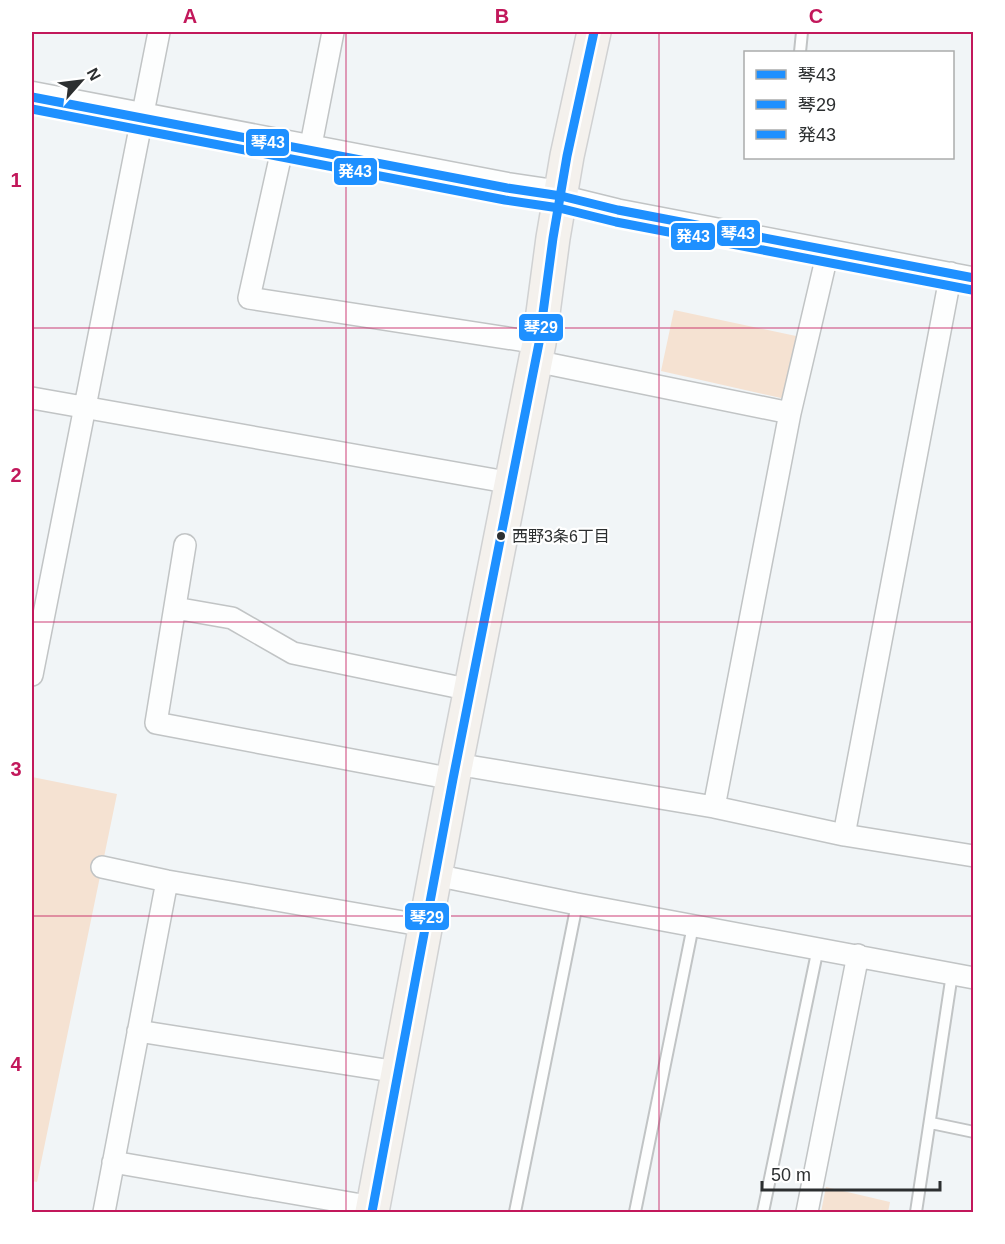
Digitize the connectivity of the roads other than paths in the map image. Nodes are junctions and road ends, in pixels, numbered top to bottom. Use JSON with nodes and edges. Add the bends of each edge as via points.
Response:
{"nodes":[{"id":1,"x":159,"y":32,"type":"edge"},
{"id":2,"x":333,"y":32,"type":"edge"},
{"id":3,"x":594,"y":32,"type":"edge"},
{"id":4,"x":802,"y":32,"type":"edge"},
{"id":5,"x":800,"y":51,"type":"edge"},
{"id":6,"x":32,"y":97,"type":"edge"},
{"id":7,"x":142,"y":118,"type":"junction"},
{"id":8,"x":296,"y":147,"type":"junction"},
{"id":9,"x":561,"y":196,"type":"junction"},
{"id":10,"x":828,"y":251,"type":"junction"},
{"id":11,"x":951,"y":273,"type":"junction"},
{"id":12,"x":974,"y":278,"type":"edge"},
{"id":13,"x":537,"y":352,"type":"junction"},
{"id":14,"x":32,"y":398,"type":"edge"},
{"id":15,"x":84,"y":409,"type":"junction"},
{"id":16,"x":790,"y":414,"type":"junction"},
{"id":17,"x":512,"y":483,"type":"junction"},
{"id":18,"x":185,"y":545,"type":"dead end"},
{"id":19,"x":175,"y":608,"type":"junction"},
{"id":20,"x":32,"y":675,"type":"edge"},
{"id":21,"x":471,"y":690,"type":"junction"},
{"id":22,"x":455,"y":771,"type":"junction"},
{"id":23,"x":714,"y":807,"type":"junction"},
{"id":24,"x":844,"y":835,"type":"junction"},
{"id":25,"x":972,"y":850,"type":"edge"},
{"id":26,"x":102,"y":867,"type":"dead end"},
{"id":27,"x":435,"y":875,"type":"junction"},
{"id":28,"x":167,"y":881,"type":"junction"},
{"id":29,"x":577,"y":904,"type":"junction"},
{"id":30,"x":426,"y":926,"type":"junction"},
{"id":31,"x":693,"y":926,"type":"junction"},
{"id":32,"x":818,"y":948,"type":"junction"},
{"id":33,"x":858,"y":955,"type":"junction"},
{"id":34,"x":952,"y":974,"type":"junction"},
{"id":35,"x":974,"y":978,"type":"edge"},
{"id":36,"x":138,"y":1031,"type":"junction"},
{"id":37,"x":398,"y":1072,"type":"junction"},
{"id":38,"x":931,"y":1123,"type":"junction"},
{"id":39,"x":974,"y":1131,"type":"edge"},
{"id":40,"x":113,"y":1162,"type":"junction"},
{"id":41,"x":372,"y":1210,"type":"edge"},
{"id":42,"x":104,"y":1212,"type":"edge"},
{"id":43,"x":515,"y":1212,"type":"edge"},
{"id":44,"x":635,"y":1212,"type":"edge"},
{"id":45,"x":763,"y":1212,"type":"edge"},
{"id":46,"x":807,"y":1212,"type":"edge"},
{"id":47,"x":916,"y":1212,"type":"edge"}],
"edges":[{"from":1,"to":7,"type":"street"},
{"from":2,"to":8,"type":"street"},
{"from":3,"to":9,"type":"main road"},
{"from":4,"to":5,"type":"lane"},
{"from":6,"to":7,"type":"street"},
{"from":7,"to":8,"type":"street"},
{"from":7,"to":15,"type":"street"},
{"from":8,"to":9,"type":"street"},
{"from":8,"to":13,"type":"street","via":[[249,298]]},
{"from":9,"to":10,"type":"street"},
{"from":9,"to":13,"type":"main road"},
{"from":10,"to":11,"type":"street"},
{"from":10,"to":16,"type":"street"},
{"from":11,"to":12,"type":"street"},
{"from":11,"to":24,"type":"street"},
{"from":13,"to":16,"type":"street"},
{"from":13,"to":17,"type":"main road"},
{"from":14,"to":15,"type":"street"},
{"from":15,"to":17,"type":"street"},
{"from":15,"to":20,"type":"street"},
{"from":16,"to":23,"type":"street"},
{"from":17,"to":21,"type":"main road"},
{"from":18,"to":19,"type":"street"},
{"from":19,"to":21,"type":"street","via":[[232,618],[293,653]]},
{"from":19,"to":22,"type":"street","via":[[156,723]]},
{"from":21,"to":22,"type":"main road"},
{"from":22,"to":23,"type":"street"},
{"from":22,"to":27,"type":"main road"},
{"from":23,"to":24,"type":"street"},
{"from":24,"to":25,"type":"street"},
{"from":26,"to":28,"type":"street"},
{"from":27,"to":29,"type":"street"},
{"from":27,"to":30,"type":"main road"},
{"from":28,"to":30,"type":"street"},
{"from":28,"to":36,"type":"street"},
{"from":29,"to":31,"type":"street"},
{"from":29,"to":43,"type":"lane"},
{"from":30,"to":37,"type":"main road"},
{"from":31,"to":32,"type":"street"},
{"from":31,"to":44,"type":"lane"},
{"from":32,"to":33,"type":"street"},
{"from":32,"to":45,"type":"lane"},
{"from":33,"to":34,"type":"street"},
{"from":33,"to":46,"type":"street"},
{"from":34,"to":35,"type":"street"},
{"from":34,"to":38,"type":"lane"},
{"from":36,"to":37,"type":"street"},
{"from":36,"to":40,"type":"street"},
{"from":37,"to":41,"type":"main road"},
{"from":38,"to":39,"type":"lane"},
{"from":38,"to":47,"type":"lane"},
{"from":40,"to":41,"type":"street"},
{"from":40,"to":42,"type":"street"}]}
